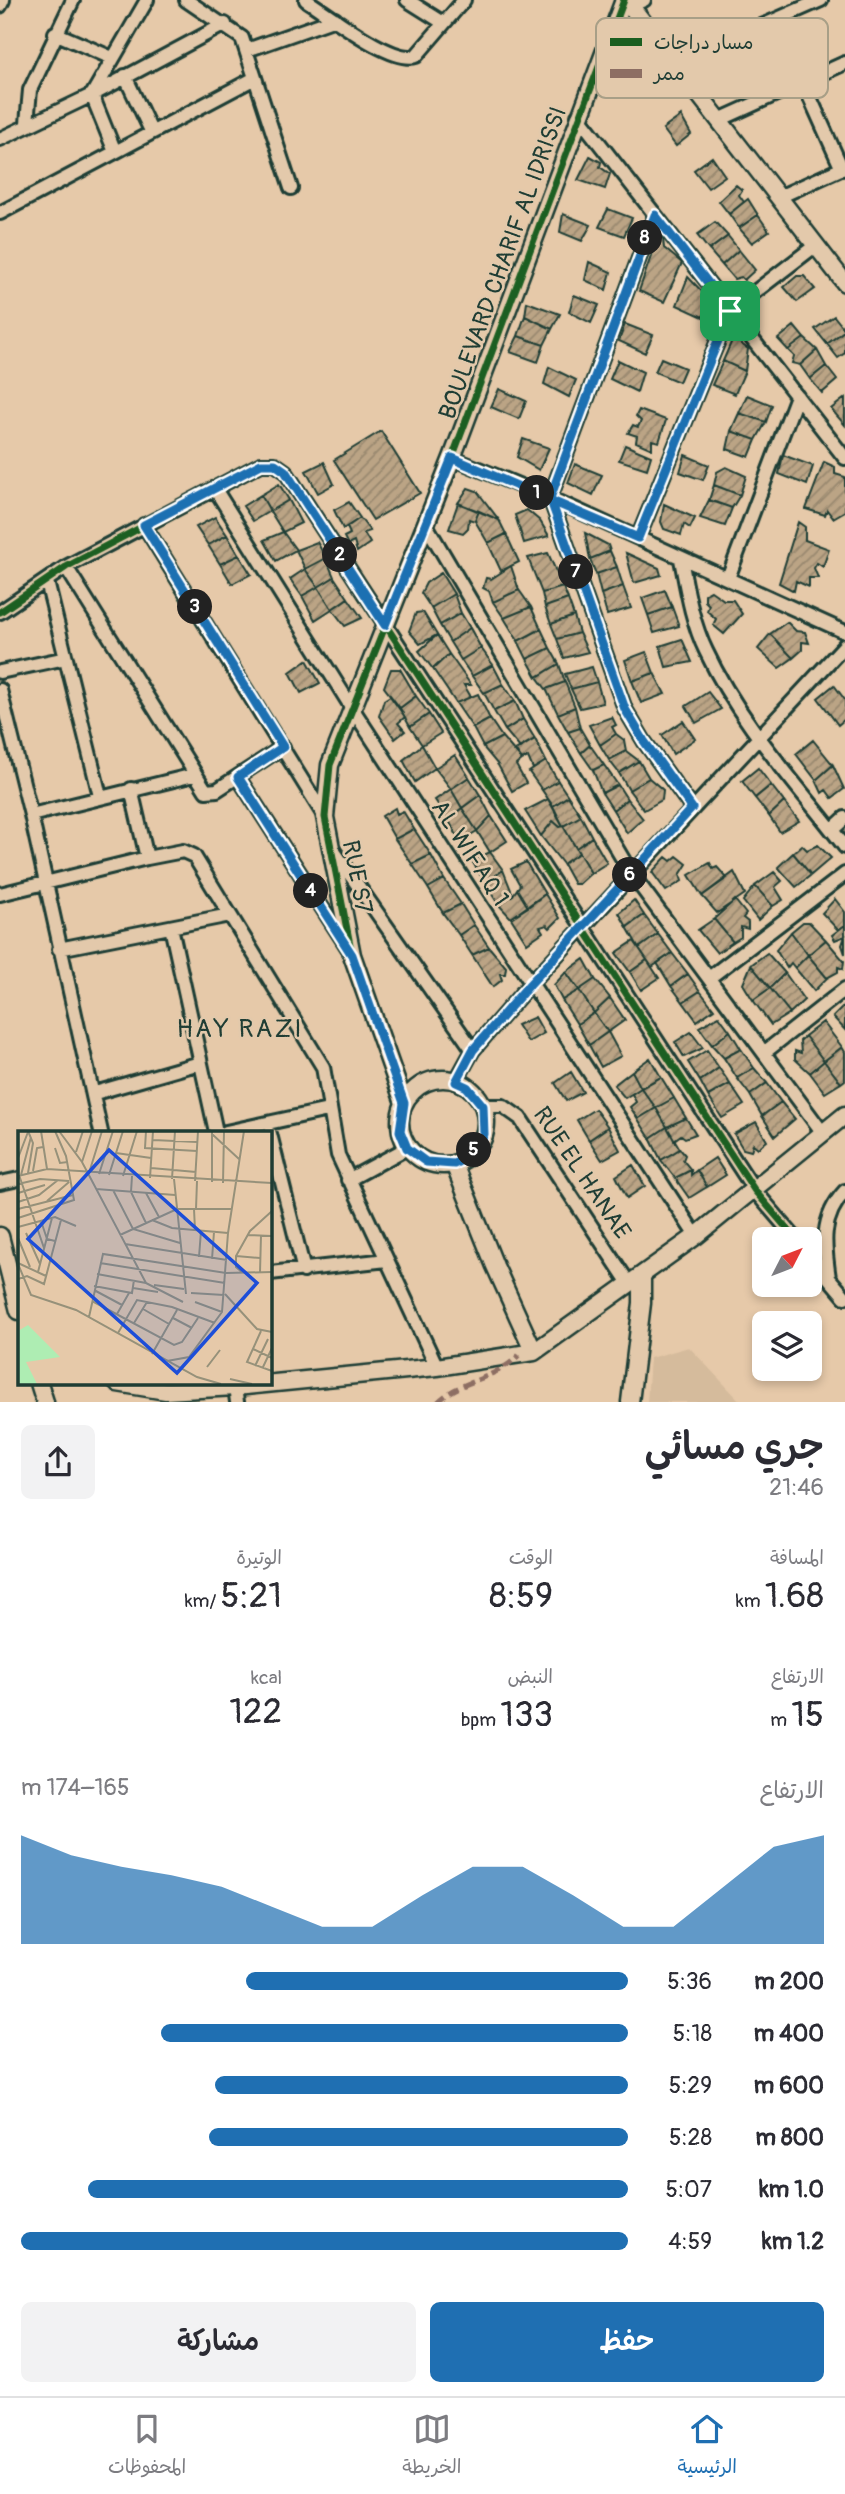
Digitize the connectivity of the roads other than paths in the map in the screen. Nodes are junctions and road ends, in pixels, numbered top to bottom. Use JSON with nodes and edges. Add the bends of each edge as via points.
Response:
{"nodes":[{"id":1,"x":3,"y":0,"type":"edge"},
{"id":2,"x":73,"y":0,"type":"edge"},
{"id":3,"x":147,"y":0,"type":"edge"},
{"id":4,"x":186,"y":0,"type":"edge"},
{"id":5,"x":306,"y":0,"type":"edge"},
{"id":6,"x":407,"y":0,"type":"edge"},
{"id":7,"x":464,"y":0,"type":"edge"},
{"id":8,"x":821,"y":0,"type":"edge"},
{"id":9,"x":631,"y":2,"type":"edge"},
{"id":10,"x":0,"y":6,"type":"edge"},
{"id":11,"x":624,"y":18,"type":"edge"},
{"id":12,"x":642,"y":18,"type":"edge"},
{"id":13,"x":782,"y":18,"type":"edge"},
{"id":14,"x":335,"y":19,"type":"junction"},
{"id":15,"x":442,"y":22,"type":"junction"},
{"id":16,"x":225,"y":24,"type":"junction"},
{"id":17,"x":55,"y":33,"type":"junction"},
{"id":18,"x":247,"y":50,"type":"junction"},
{"id":19,"x":112,"y":58,"type":"junction"},
{"id":20,"x":845,"y":63,"type":"edge"},
{"id":21,"x":828,"y":70,"type":"edge"},
{"id":22,"x":125,"y":76,"type":"junction"},
{"id":23,"x":596,"y":77,"type":"edge"},
{"id":24,"x":255,"y":78,"type":"junction"},
{"id":25,"x":92,"y":95,"type":"junction"},
{"id":26,"x":702,"y":98,"type":"edge"},
{"id":27,"x":767,"y":98,"type":"edge"},
{"id":28,"x":805,"y":98,"type":"edge"},
{"id":29,"x":578,"y":116,"type":"junction"},
{"id":30,"x":719,"y":120,"type":"junction"},
{"id":31,"x":27,"y":123,"type":"junction"},
{"id":32,"x":151,"y":131,"type":"junction"},
{"id":33,"x":0,"y":139,"type":"edge"},
{"id":34,"x":115,"y":152,"type":"junction"},
{"id":35,"x":843,"y":168,"type":"edge"},
{"id":36,"x":291,"y":188,"type":"dead end"},
{"id":37,"x":779,"y":197,"type":"junction"},
{"id":38,"x":0,"y":213,"type":"edge"},
{"id":39,"x":655,"y":215,"type":"junction"},
{"id":40,"x":816,"y":245,"type":"junction"},
{"id":41,"x":845,"y":283,"type":"edge"},
{"id":42,"x":730,"y":311,"type":"junction"},
{"id":43,"x":797,"y":396,"type":"junction"},
{"id":44,"x":452,"y":458,"type":"junction"},
{"id":45,"x":845,"y":458,"type":"edge"},
{"id":46,"x":215,"y":489,"type":"junction"},
{"id":47,"x":550,"y":498,"type":"junction"},
{"id":48,"x":425,"y":523,"type":"junction"},
{"id":49,"x":144,"y":525,"type":"junction"},
{"id":50,"x":638,"y":538,"type":"junction"},
{"id":51,"x":681,"y":559,"type":"junction"},
{"id":52,"x":66,"y":567,"type":"junction"},
{"id":53,"x":728,"y":578,"type":"junction"},
{"id":54,"x":47,"y":582,"type":"junction"},
{"id":55,"x":0,"y":611,"type":"edge"},
{"id":56,"x":385,"y":625,"type":"junction"},
{"id":57,"x":845,"y":632,"type":"edge"},
{"id":58,"x":845,"y":645,"type":"edge"},
{"id":59,"x":66,"y":658,"type":"junction"},
{"id":60,"x":0,"y":672,"type":"edge"},
{"id":61,"x":0,"y":690,"type":"edge"},
{"id":62,"x":352,"y":708,"type":"junction"},
{"id":63,"x":758,"y":736,"type":"junction"},
{"id":64,"x":283,"y":747,"type":"junction"},
{"id":65,"x":194,"y":775,"type":"junction"},
{"id":66,"x":238,"y":777,"type":"junction"},
{"id":67,"x":131,"y":789,"type":"junction"},
{"id":68,"x":100,"y":796,"type":"junction"},
{"id":69,"x":692,"y":808,"type":"junction"},
{"id":70,"x":31,"y":815,"type":"junction"},
{"id":71,"x":325,"y":817,"type":"junction"},
{"id":72,"x":845,"y":818,"type":"edge"},
{"id":73,"x":832,"y":830,"type":"junction"},
{"id":74,"x":845,"y":847,"type":"edge"},
{"id":75,"x":333,"y":850,"type":"junction"},
{"id":76,"x":147,"y":858,"type":"junction"},
{"id":77,"x":631,"y":873,"type":"junction"},
{"id":78,"x":845,"y":874,"type":"edge"},
{"id":79,"x":45,"y":882,"type":"junction"},
{"id":80,"x":0,"y":894,"type":"edge"},
{"id":81,"x":230,"y":915,"type":"junction"},
{"id":82,"x":582,"y":926,"type":"junction"},
{"id":83,"x":171,"y":927,"type":"junction"},
{"id":84,"x":59,"y":949,"type":"junction"},
{"id":85,"x":352,"y":955,"type":"junction"},
{"id":86,"x":709,"y":978,"type":"junction"},
{"id":87,"x":530,"y":984,"type":"junction"},
{"id":88,"x":845,"y":989,"type":"edge"},
{"id":89,"x":473,"y":1050,"type":"junction"},
{"id":90,"x":765,"y":1052,"type":"junction"},
{"id":91,"x":200,"y":1063,"type":"junction"},
{"id":92,"x":456,"y":1082,"type":"junction"},
{"id":93,"x":95,"y":1093,"type":"junction"},
{"id":94,"x":404,"y":1103,"type":"junction"},
{"id":95,"x":483,"y":1106,"type":"junction"},
{"id":96,"x":328,"y":1110,"type":"junction"},
{"id":97,"x":845,"y":1115,"type":"edge"},
{"id":98,"x":269,"y":1130,"type":"edge"},
{"id":99,"x":101,"y":1131,"type":"edge"},
{"id":100,"x":216,"y":1131,"type":"edge"},
{"id":101,"x":248,"y":1131,"type":"edge"},
{"id":102,"x":823,"y":1133,"type":"junction"},
{"id":103,"x":271,"y":1138,"type":"edge"},
{"id":104,"x":407,"y":1148,"type":"junction"},
{"id":105,"x":454,"y":1164,"type":"junction"},
{"id":106,"x":18,"y":1178,"type":"edge"},
{"id":107,"x":348,"y":1180,"type":"junction"},
{"id":108,"x":0,"y":1182,"type":"edge"},
{"id":109,"x":755,"y":1191,"type":"junction"},
{"id":110,"x":845,"y":1191,"type":"edge"},
{"id":111,"x":786,"y":1227,"type":"edge"},
{"id":112,"x":0,"y":1236,"type":"edge"},
{"id":113,"x":695,"y":1237,"type":"junction"},
{"id":114,"x":387,"y":1260,"type":"junction"},
{"id":115,"x":822,"y":1270,"type":"edge"},
{"id":116,"x":304,"y":1271,"type":"junction"},
{"id":117,"x":271,"y":1273,"type":"edge"},
{"id":118,"x":829,"y":1278,"type":"junction"},
{"id":119,"x":636,"y":1281,"type":"junction"},
{"id":120,"x":845,"y":1297,"type":"edge"},
{"id":121,"x":18,"y":1303,"type":"edge"},
{"id":122,"x":534,"y":1352,"type":"junction"},
{"id":123,"x":437,"y":1367,"type":"junction"},
{"id":124,"x":39,"y":1384,"type":"edge"},
{"id":125,"x":123,"y":1384,"type":"edge"},
{"id":126,"x":236,"y":1394,"type":"edge"},
{"id":127,"x":45,"y":1402,"type":"edge"},
{"id":128,"x":630,"y":1402,"type":"edge"}],
"edges":[{"from":1,"to":10,"type":"street"},
{"from":2,"to":17,"type":"street"},
{"from":3,"to":19,"type":"street"},
{"from":4,"to":16,"type":"street"},
{"from":5,"to":14,"type":"street"},
{"from":6,"to":15,"type":"street"},
{"from":7,"to":15,"type":"street"},
{"from":8,"to":13,"type":"street"},
{"from":9,"to":11,"type":"street","name":"BOULEVARD CHARIF AL IDRISSI"},
{"from":9,"to":12,"type":"street"},
{"from":14,"to":15,"type":"street","via":[[390,53],[409,58],[416,56]]},
{"from":14,"to":18,"type":"street"},
{"from":16,"to":18,"type":"street","via":[[242,38]]},
{"from":16,"to":22,"type":"street"},
{"from":17,"to":19,"type":"street"},
{"from":17,"to":31,"type":"street","via":[[27,99]]},
{"from":18,"to":24,"type":"street"},
{"from":19,"to":25,"type":"street"},
{"from":20,"to":21,"type":"street"},
{"from":22,"to":25,"type":"street"},
{"from":22,"to":32,"type":"street"},
{"from":23,"to":29,"type":"street","name":"BOULEVARD CHARIF AL IDRISSI"},
{"from":24,"to":32,"type":"street"},
{"from":24,"to":36,"type":"street"},
{"from":25,"to":31,"type":"street"},
{"from":25,"to":34,"type":"street"},
{"from":26,"to":30,"type":"street"},
{"from":27,"to":30,"type":"street"},
{"from":28,"to":35,"type":"street"},
{"from":29,"to":39,"type":"street"},
{"from":29,"to":44,"type":"street","name":"BOULEVARD CHARIF AL IDRISSI"},
{"from":30,"to":37,"type":"street"},
{"from":31,"to":33,"type":"street"},
{"from":32,"to":34,"type":"street"},
{"from":34,"to":38,"type":"street"},
{"from":35,"to":37,"type":"street"},
{"from":37,"to":40,"type":"street"},
{"from":39,"to":42,"type":"street"},
{"from":39,"to":47,"type":"street"},
{"from":40,"to":41,"type":"street"},
{"from":40,"to":42,"type":"street"},
{"from":42,"to":43,"type":"street"},
{"from":42,"to":50,"type":"street"},
{"from":43,"to":45,"type":"street"},
{"from":43,"to":53,"type":"street"},
{"from":44,"to":47,"type":"street"},
{"from":44,"to":48,"type":"street","name":"BOULEVARD CHARIF AL IDRISSI"},
{"from":46,"to":49,"type":"street"},
{"from":46,"to":56,"type":"street","via":[[261,464],[275,464],[285,471]]},
{"from":46,"to":62,"type":"street","name":"AL WIFAQ 1"},
{"from":47,"to":50,"type":"street"},
{"from":47,"to":69,"type":"street","via":[[625,709]]},
{"from":48,"to":56,"type":"street","name":"BOULEVARD CHARIF AL IDRISSI"},
{"from":48,"to":77,"type":"street"},
{"from":49,"to":52,"type":"street"},
{"from":49,"to":64,"type":"street"},
{"from":50,"to":51,"type":"street"},
{"from":51,"to":53,"type":"street"},
{"from":51,"to":63,"type":"street","via":[[691,611],[705,650],[731,699]]},
{"from":52,"to":54,"type":"street"},
{"from":52,"to":65,"type":"street"},
{"from":53,"to":57,"type":"street"},
{"from":54,"to":55,"type":"street"},
{"from":54,"to":59,"type":"street"},
{"from":56,"to":62,"type":"street","name":"BOULEVARD CHARIF AL IDRISSI"},
{"from":56,"to":82,"type":"street"},
{"from":58,"to":63,"type":"street"},
{"from":59,"to":60,"type":"street"},
{"from":59,"to":68,"type":"street"},
{"from":61,"to":70,"type":"street"},
{"from":62,"to":71,"type":"street","name":"BOULEVARD CHARIF AL IDRISSI","via":[[330,765]]},
{"from":62,"to":87,"type":"street","name":"AL WIFAQ 1"},
{"from":63,"to":69,"type":"street"},
{"from":63,"to":73,"type":"street"},
{"from":64,"to":66,"type":"street"},
{"from":64,"to":71,"type":"street"},
{"from":65,"to":66,"type":"street","via":[[206,791]]},
{"from":65,"to":67,"type":"street"},
{"from":66,"to":85,"type":"street"},
{"from":67,"to":68,"type":"street"},
{"from":67,"to":76,"type":"street"},
{"from":68,"to":70,"type":"street"},
{"from":69,"to":77,"type":"street"},
{"from":70,"to":79,"type":"street"},
{"from":71,"to":75,"type":"street","name":"RUE S7"},
{"from":72,"to":73,"type":"street"},
{"from":73,"to":74,"type":"street"},
{"from":75,"to":85,"type":"street","name":"RUE S7"},
{"from":75,"to":89,"type":"street"},
{"from":76,"to":79,"type":"street"},
{"from":76,"to":81,"type":"street","via":[[188,851]]},
{"from":77,"to":82,"type":"street"},
{"from":77,"to":86,"type":"street"},
{"from":78,"to":86,"type":"street"},
{"from":79,"to":80,"type":"street"},
{"from":79,"to":84,"type":"street"},
{"from":81,"to":83,"type":"street"},
{"from":81,"to":96,"type":"street","via":[[323,1067]]},
{"from":82,"to":87,"type":"street"},
{"from":82,"to":109,"type":"street"},
{"from":83,"to":84,"type":"street"},
{"from":83,"to":91,"type":"street"},
{"from":84,"to":93,"type":"street"},
{"from":85,"to":94,"type":"street","name":"RUE S7"},
{"from":86,"to":90,"type":"street"},
{"from":87,"to":89,"type":"street"},
{"from":87,"to":113,"type":"street","name":"AL WIFAQ 1"},
{"from":88,"to":90,"type":"street"},
{"from":89,"to":92,"type":"street"},
{"from":90,"to":102,"type":"street"},
{"from":91,"to":93,"type":"street"},
{"from":91,"to":100,"type":"street"},
{"from":92,"to":94,"type":"street","via":[[420,1085]]},
{"from":92,"to":95,"type":"street","via":[[467,1087]]},
{"from":93,"to":99,"type":"street"},
{"from":94,"to":104,"type":"street","via":[[400,1131]]},
{"from":95,"to":105,"type":"street","via":[[484,1134],[478,1147]]},
{"from":95,"to":119,"type":"street","name":"RUE EL HANAE","via":[[503,1106],[520,1118]]},
{"from":96,"to":98,"type":"street"},
{"from":96,"to":107,"type":"street"},
{"from":97,"to":102,"type":"street"},
{"from":98,"to":101,"type":"street"},
{"from":102,"to":109,"type":"street"},
{"from":103,"to":116,"type":"street"},
{"from":104,"to":105,"type":"street","via":[[426,1162]]},
{"from":104,"to":107,"type":"street"},
{"from":105,"to":122,"type":"street"},
{"from":106,"to":108,"type":"street"},
{"from":107,"to":114,"type":"street"},
{"from":109,"to":111,"type":"street"},
{"from":109,"to":113,"type":"street"},
{"from":110,"to":118,"type":"street","via":[[824,1226]]},
{"from":112,"to":121,"type":"street"},
{"from":113,"to":119,"type":"street"},
{"from":114,"to":116,"type":"street"},
{"from":114,"to":123,"type":"street"},
{"from":115,"to":118,"type":"street"},
{"from":116,"to":117,"type":"street"},
{"from":118,"to":120,"type":"street"},
{"from":119,"to":122,"type":"street"},
{"from":119,"to":128,"type":"street","via":[[642,1303]]},
{"from":122,"to":123,"type":"street"},
{"from":123,"to":126,"type":"street"},
{"from":124,"to":127,"type":"street"},
{"from":125,"to":126,"type":"street"}]}
